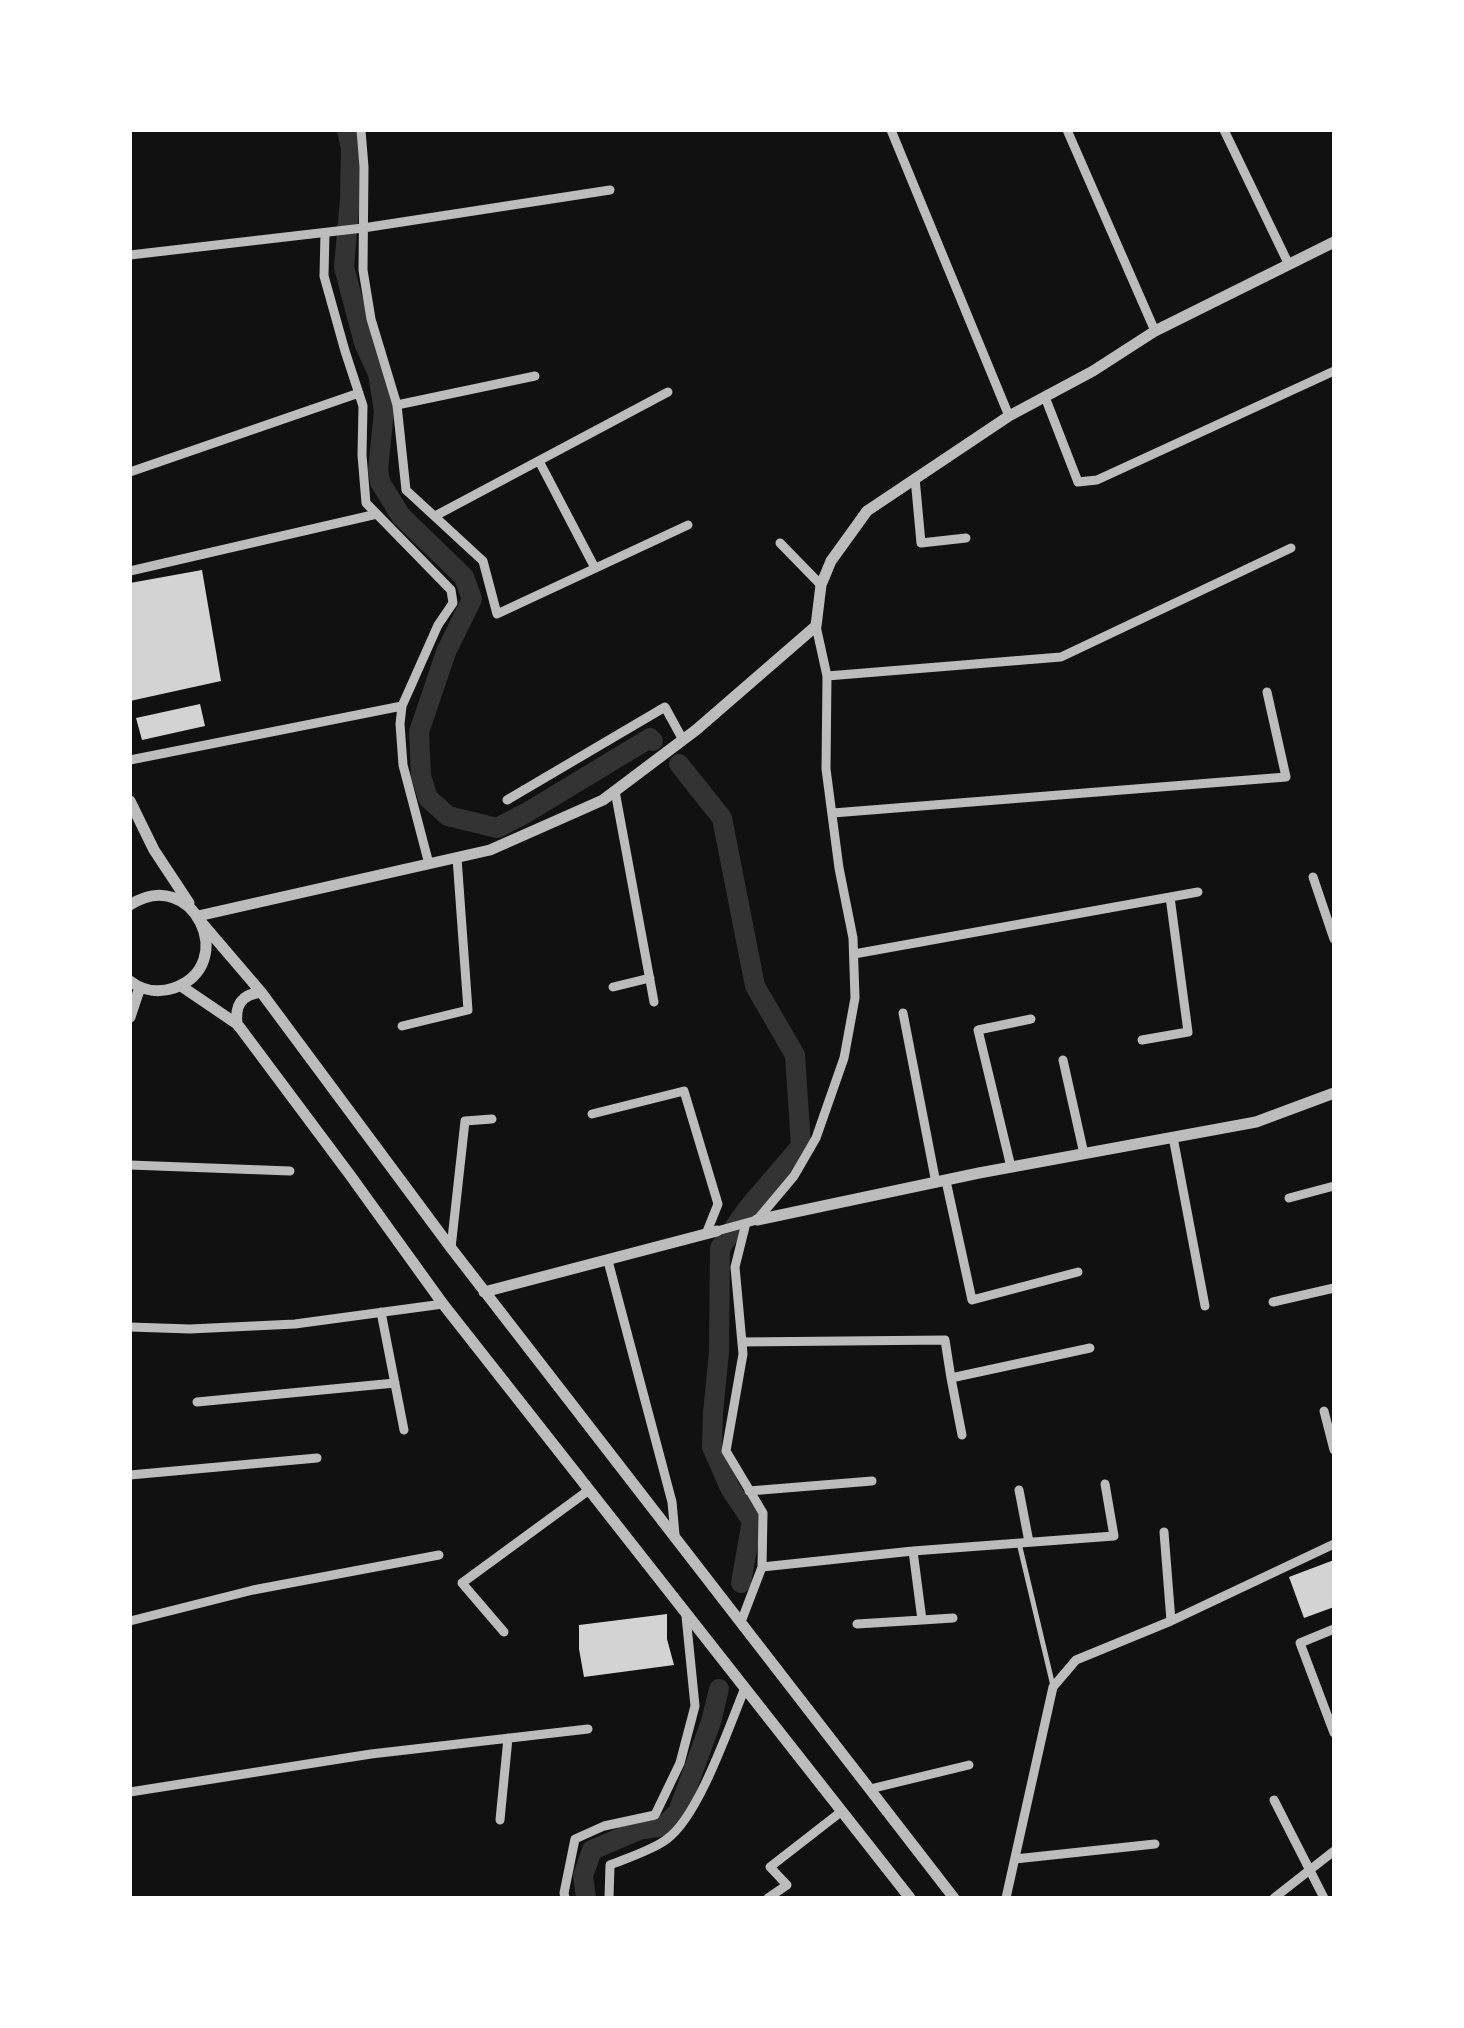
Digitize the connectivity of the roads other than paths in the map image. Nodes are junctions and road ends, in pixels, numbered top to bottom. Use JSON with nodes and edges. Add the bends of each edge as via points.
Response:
{"nodes":[{"id":1,"x":361,"y":130,"type":"edge"},
{"id":2,"x":891,"y":130,"type":"edge"},
{"id":3,"x":1067,"y":130,"type":"edge"},
{"id":4,"x":1224,"y":130,"type":"edge"},
{"id":5,"x":610,"y":190,"type":"dead end"},
{"id":6,"x":362,"y":228,"type":"junction"},
{"id":7,"x":326,"y":233,"type":"junction"},
{"id":8,"x":1334,"y":242,"type":"edge"},
{"id":9,"x":130,"y":254,"type":"edge"},
{"id":10,"x":1289,"y":265,"type":"junction"},
{"id":11,"x":1155,"y":330,"type":"junction"},
{"id":12,"x":1334,"y":371,"type":"edge"},
{"id":13,"x":535,"y":376,"type":"dead end"},
{"id":14,"x":358,"y":392,"type":"junction"},
{"id":15,"x":668,"y":392,"type":"dead end"},
{"id":16,"x":1044,"y":397,"type":"junction"},
{"id":17,"x":397,"y":405,"type":"junction"},
{"id":18,"x":1009,"y":416,"type":"junction"},
{"id":19,"x":540,"y":461,"type":"junction"},
{"id":20,"x":130,"y":472,"type":"edge"},
{"id":21,"x":915,"y":478,"type":"junction"},
{"id":22,"x":376,"y":514,"type":"junction"},
{"id":23,"x":435,"y":516,"type":"junction"},
{"id":24,"x":688,"y":525,"type":"dead end"},
{"id":25,"x":966,"y":538,"type":"dead end"},
{"id":26,"x":780,"y":542,"type":"dead end"},
{"id":27,"x":1291,"y":548,"type":"dead end"},
{"id":28,"x":596,"y":568,"type":"junction"},
{"id":29,"x":130,"y":571,"type":"edge"},
{"id":30,"x":822,"y":585,"type":"junction"},
{"id":31,"x":816,"y":626,"type":"junction"},
{"id":32,"x":827,"y":676,"type":"junction"},
{"id":33,"x":1267,"y":692,"type":"dead end"},
{"id":34,"x":402,"y":706,"type":"junction"},
{"id":35,"x":684,"y":740,"type":"junction"},
{"id":36,"x":130,"y":760,"type":"edge"},
{"id":37,"x":615,"y":791,"type":"junction"},
{"id":38,"x":507,"y":800,"type":"dead end"},
{"id":39,"x":130,"y":801,"type":"edge"},
{"id":40,"x":833,"y":813,"type":"junction"},
{"id":41,"x":457,"y":858,"type":"junction"},
{"id":42,"x":428,"y":864,"type":"junction"},
{"id":43,"x":1313,"y":877,"type":"dead end"},
{"id":44,"x":1198,"y":892,"type":"dead end"},
{"id":45,"x":1170,"y":898,"type":"junction"},
{"id":46,"x":130,"y":905,"type":"edge"},
{"id":47,"x":198,"y":916,"type":"junction"},
{"id":48,"x":1334,"y":939,"type":"edge"},
{"id":49,"x":854,"y":954,"type":"junction"},
{"id":50,"x":650,"y":978,"type":"junction"},
{"id":51,"x":134,"y":985,"type":"edge"},
{"id":52,"x":181,"y":986,"type":"junction"},
{"id":53,"x":613,"y":986,"type":"dead end"},
{"id":54,"x":260,"y":992,"type":"junction"},
{"id":55,"x":654,"y":1002,"type":"dead end"},
{"id":56,"x":903,"y":1013,"type":"dead end"},
{"id":57,"x":130,"y":1018,"type":"edge"},
{"id":58,"x":1031,"y":1019,"type":"dead end"},
{"id":59,"x":237,"y":1024,"type":"junction"},
{"id":60,"x":402,"y":1026,"type":"dead end"},
{"id":61,"x":1142,"y":1040,"type":"dead end"},
{"id":62,"x":1063,"y":1060,"type":"dead end"},
{"id":63,"x":1334,"y":1094,"type":"edge"},
{"id":64,"x":592,"y":1114,"type":"dead end"},
{"id":65,"x":492,"y":1119,"type":"dead end"},
{"id":66,"x":1172,"y":1138,"type":"junction"},
{"id":67,"x":1084,"y":1154,"type":"junction"},
{"id":68,"x":130,"y":1164,"type":"edge"},
{"id":69,"x":1011,"y":1167,"type":"junction"},
{"id":70,"x":290,"y":1171,"type":"dead end"},
{"id":71,"x":941,"y":1182,"type":"junction"},
{"id":72,"x":1334,"y":1186,"type":"edge"},
{"id":73,"x":1289,"y":1198,"type":"dead end"},
{"id":74,"x":751,"y":1221,"type":"junction"},
{"id":75,"x":712,"y":1232,"type":"junction"},
{"id":76,"x":451,"y":1248,"type":"junction"},
{"id":77,"x":608,"y":1261,"type":"junction"},
{"id":78,"x":1078,"y":1272,"type":"dead end"},
{"id":79,"x":1334,"y":1288,"type":"edge"},
{"id":80,"x":484,"y":1292,"type":"junction"},
{"id":81,"x":1273,"y":1302,"type":"dead end"},
{"id":82,"x":443,"y":1304,"type":"junction"},
{"id":83,"x":1205,"y":1306,"type":"dead end"},
{"id":84,"x":381,"y":1312,"type":"junction"},
{"id":85,"x":130,"y":1327,"type":"edge"},
{"id":86,"x":742,"y":1342,"type":"junction"},
{"id":87,"x":1090,"y":1348,"type":"dead end"},
{"id":88,"x":951,"y":1378,"type":"junction"},
{"id":89,"x":394,"y":1382,"type":"junction"},
{"id":90,"x":197,"y":1402,"type":"dead end"},
{"id":91,"x":1324,"y":1411,"type":"dead end"},
{"id":92,"x":404,"y":1430,"type":"dead end"},
{"id":93,"x":962,"y":1435,"type":"dead end"},
{"id":94,"x":1334,"y":1450,"type":"edge"},
{"id":95,"x":317,"y":1458,"type":"dead end"},
{"id":96,"x":130,"y":1475,"type":"edge"},
{"id":97,"x":872,"y":1481,"type":"dead end"},
{"id":98,"x":1105,"y":1484,"type":"dead end"},
{"id":99,"x":589,"y":1490,"type":"junction"},
{"id":100,"x":1019,"y":1490,"type":"dead end"},
{"id":101,"x":749,"y":1491,"type":"junction"},
{"id":102,"x":1164,"y":1532,"type":"dead end"},
{"id":103,"x":675,"y":1538,"type":"junction"},
{"id":104,"x":1024,"y":1543,"type":"junction"},
{"id":105,"x":1334,"y":1544,"type":"edge"},
{"id":106,"x":913,"y":1552,"type":"junction"},
{"id":107,"x":438,"y":1555,"type":"dead end"},
{"id":108,"x":762,"y":1567,"type":"junction"},
{"id":109,"x":686,"y":1614,"type":"junction"},
{"id":110,"x":953,"y":1618,"type":"dead end"},
{"id":111,"x":922,"y":1620,"type":"junction"},
{"id":112,"x":1172,"y":1621,"type":"junction"},
{"id":113,"x":130,"y":1622,"type":"edge"},
{"id":114,"x":740,"y":1622,"type":"junction"},
{"id":115,"x":858,"y":1624,"type":"dead end"},
{"id":116,"x":1334,"y":1628,"type":"edge"},
{"id":117,"x":504,"y":1632,"type":"dead end"},
{"id":118,"x":1053,"y":1687,"type":"junction"},
{"id":119,"x":745,"y":1688,"type":"junction"},
{"id":120,"x":588,"y":1730,"type":"dead end"},
{"id":121,"x":1334,"y":1734,"type":"edge"},
{"id":122,"x":508,"y":1738,"type":"junction"},
{"id":123,"x":969,"y":1765,"type":"dead end"},
{"id":124,"x":870,"y":1789,"type":"junction"},
{"id":125,"x":130,"y":1792,"type":"edge"},
{"id":126,"x":1274,"y":1800,"type":"dead end"},
{"id":127,"x":842,"y":1812,"type":"junction"},
{"id":128,"x":500,"y":1820,"type":"dead end"},
{"id":129,"x":1155,"y":1844,"type":"dead end"},
{"id":130,"x":1334,"y":1851,"type":"edge"},
{"id":131,"x":1015,"y":1859,"type":"junction"},
{"id":132,"x":1309,"y":1870,"type":"junction"},
{"id":133,"x":565,"y":1898,"type":"edge"},
{"id":134,"x":609,"y":1898,"type":"edge"},
{"id":135,"x":768,"y":1898,"type":"edge"},
{"id":136,"x":910,"y":1898,"type":"edge"},
{"id":137,"x":954,"y":1898,"type":"edge"},
{"id":138,"x":1006,"y":1898,"type":"edge"},
{"id":139,"x":1274,"y":1898,"type":"edge"},
{"id":140,"x":1324,"y":1898,"type":"edge"}],
"edges":[{"from":1,"to":6,"type":"street"},
{"from":2,"to":18,"type":"street"},
{"from":3,"to":11,"type":"street"},
{"from":4,"to":10,"type":"street"},
{"from":5,"to":6,"type":"street"},
{"from":6,"to":7,"type":"street"},
{"from":6,"to":17,"type":"street","via":[[370,319]]},
{"from":7,"to":9,"type":"street"},
{"from":7,"to":14,"type":"street","via":[[324,276]]},
{"from":8,"to":10,"type":"street"},
{"from":10,"to":11,"type":"street"},
{"from":11,"to":16,"type":"street"},
{"from":12,"to":16,"type":"street","via":[[1096,480],[1078,482]]},
{"from":13,"to":17,"type":"street"},
{"from":14,"to":20,"type":"street"},
{"from":14,"to":22,"type":"street","via":[[366,503]]},
{"from":15,"to":19,"type":"street"},
{"from":16,"to":18,"type":"street"},
{"from":17,"to":23,"type":"street","via":[[406,490]]},
{"from":18,"to":21,"type":"street"},
{"from":19,"to":23,"type":"street"},
{"from":19,"to":28,"type":"street"},
{"from":21,"to":25,"type":"street","via":[[921,544]]},
{"from":21,"to":30,"type":"street","via":[[867,510]]},
{"from":22,"to":29,"type":"street"},
{"from":22,"to":34,"type":"street","via":[[451,590],[453,603]]},
{"from":23,"to":28,"type":"street","via":[[483,561],[496,614]]},
{"from":24,"to":28,"type":"street"},
{"from":26,"to":30,"type":"street"},
{"from":27,"to":32,"type":"street","via":[[1061,657]]},
{"from":30,"to":31,"type":"street"},
{"from":31,"to":32,"type":"street"},
{"from":31,"to":35,"type":"street"},
{"from":32,"to":40,"type":"street","via":[[826,769]]},
{"from":33,"to":40,"type":"street","via":[[1286,778]]},
{"from":34,"to":36,"type":"street"},
{"from":34,"to":42,"type":"street","via":[[403,765]]},
{"from":35,"to":37,"type":"street"},
{"from":35,"to":38,"type":"street","via":[[665,707]]},
{"from":37,"to":41,"type":"street","via":[[490,850]]},
{"from":37,"to":50,"type":"street"},
{"from":39,"to":47,"type":"street"},
{"from":40,"to":49,"type":"street"},
{"from":41,"to":42,"type":"street"},
{"from":41,"to":60,"type":"street","via":[[468,1010]]},
{"from":42,"to":47,"type":"street"},
{"from":43,"to":48,"type":"street"},
{"from":44,"to":45,"type":"street"},
{"from":45,"to":49,"type":"street"},
{"from":45,"to":61,"type":"street","via":[[1188,1032]]},
{"from":46,"to":47,"type":"street","via":[[168,896]]},
{"from":47,"to":52,"type":"street","via":[[206,951]]},
{"from":47,"to":54,"type":"street"},
{"from":49,"to":74,"type":"street","via":[[856,998],[847,1043],[816,1138],[794,1176]]},
{"from":50,"to":53,"type":"street"},
{"from":50,"to":55,"type":"street"},
{"from":51,"to":52,"type":"street"},
{"from":51,"to":57,"type":"street"},
{"from":52,"to":59,"type":"street"},
{"from":54,"to":59,"type":"street","via":[[240,1001]]},
{"from":54,"to":76,"type":"street"},
{"from":56,"to":71,"type":"street"},
{"from":58,"to":69,"type":"street","via":[[978,1030]]},
{"from":59,"to":82,"type":"street"},
{"from":62,"to":67,"type":"street"},
{"from":63,"to":66,"type":"street","via":[[1256,1122]]},
{"from":64,"to":75,"type":"street","via":[[684,1091],[718,1204]]},
{"from":65,"to":76,"type":"street","via":[[464,1121]]},
{"from":66,"to":67,"type":"street"},
{"from":66,"to":83,"type":"street"},
{"from":67,"to":69,"type":"street"},
{"from":68,"to":70,"type":"street"},
{"from":69,"to":71,"type":"street"},
{"from":71,"to":74,"type":"street"},
{"from":71,"to":78,"type":"street","via":[[972,1300]]},
{"from":72,"to":73,"type":"street"},
{"from":74,"to":75,"type":"street"},
{"from":74,"to":86,"type":"street","via":[[736,1267]]},
{"from":75,"to":77,"type":"street"},
{"from":76,"to":80,"type":"street"},
{"from":77,"to":80,"type":"street"},
{"from":77,"to":103,"type":"street","via":[[672,1502]]},
{"from":79,"to":81,"type":"street"},
{"from":80,"to":103,"type":"street"},
{"from":82,"to":84,"type":"street"},
{"from":82,"to":99,"type":"street"},
{"from":84,"to":85,"type":"street","via":[[295,1324]]},
{"from":84,"to":89,"type":"street"},
{"from":86,"to":88,"type":"street","via":[[945,1340]]},
{"from":86,"to":101,"type":"street","via":[[726,1451]]},
{"from":87,"to":88,"type":"street"},
{"from":88,"to":93,"type":"street"},
{"from":89,"to":90,"type":"street"},
{"from":89,"to":92,"type":"street"},
{"from":91,"to":94,"type":"street"},
{"from":95,"to":96,"type":"street"},
{"from":97,"to":101,"type":"street"},
{"from":98,"to":104,"type":"street","via":[[1114,1536]]},
{"from":99,"to":109,"type":"street"},
{"from":99,"to":117,"type":"street","via":[[462,1583]]},
{"from":100,"to":104,"type":"street"},
{"from":101,"to":108,"type":"street","via":[[762,1513]]},
{"from":102,"to":112,"type":"street"},
{"from":103,"to":114,"type":"street"},
{"from":104,"to":106,"type":"street"},
{"from":104,"to":118,"type":"lane"},
{"from":105,"to":112,"type":"street"},
{"from":106,"to":108,"type":"street"},
{"from":106,"to":111,"type":"street"},
{"from":107,"to":113,"type":"street","via":[[253,1590]]},
{"from":108,"to":114,"type":"street"},
{"from":109,"to":119,"type":"street"},
{"from":109,"to":133,"type":"street","via":[[695,1706],[680,1763],[655,1815],[574,1839]]},
{"from":110,"to":111,"type":"street"},
{"from":111,"to":115,"type":"street"},
{"from":112,"to":118,"type":"street","via":[[1076,1660]]},
{"from":114,"to":124,"type":"street"},
{"from":116,"to":121,"type":"street","via":[[1300,1643]]},
{"from":118,"to":131,"type":"street"},
{"from":119,"to":127,"type":"street"},
{"from":119,"to":134,"type":"street","via":[[687,1816],[667,1840],[610,1865]]},
{"from":120,"to":122,"type":"street"},
{"from":122,"to":125,"type":"street"},
{"from":122,"to":128,"type":"street"},
{"from":123,"to":124,"type":"street"},
{"from":124,"to":137,"type":"street"},
{"from":126,"to":132,"type":"street"},
{"from":127,"to":135,"type":"street","via":[[770,1867],[787,1885]]},
{"from":127,"to":136,"type":"street"},
{"from":129,"to":131,"type":"street"},
{"from":130,"to":132,"type":"street"},
{"from":131,"to":138,"type":"street"},
{"from":132,"to":139,"type":"street"},
{"from":132,"to":140,"type":"street"}]}
